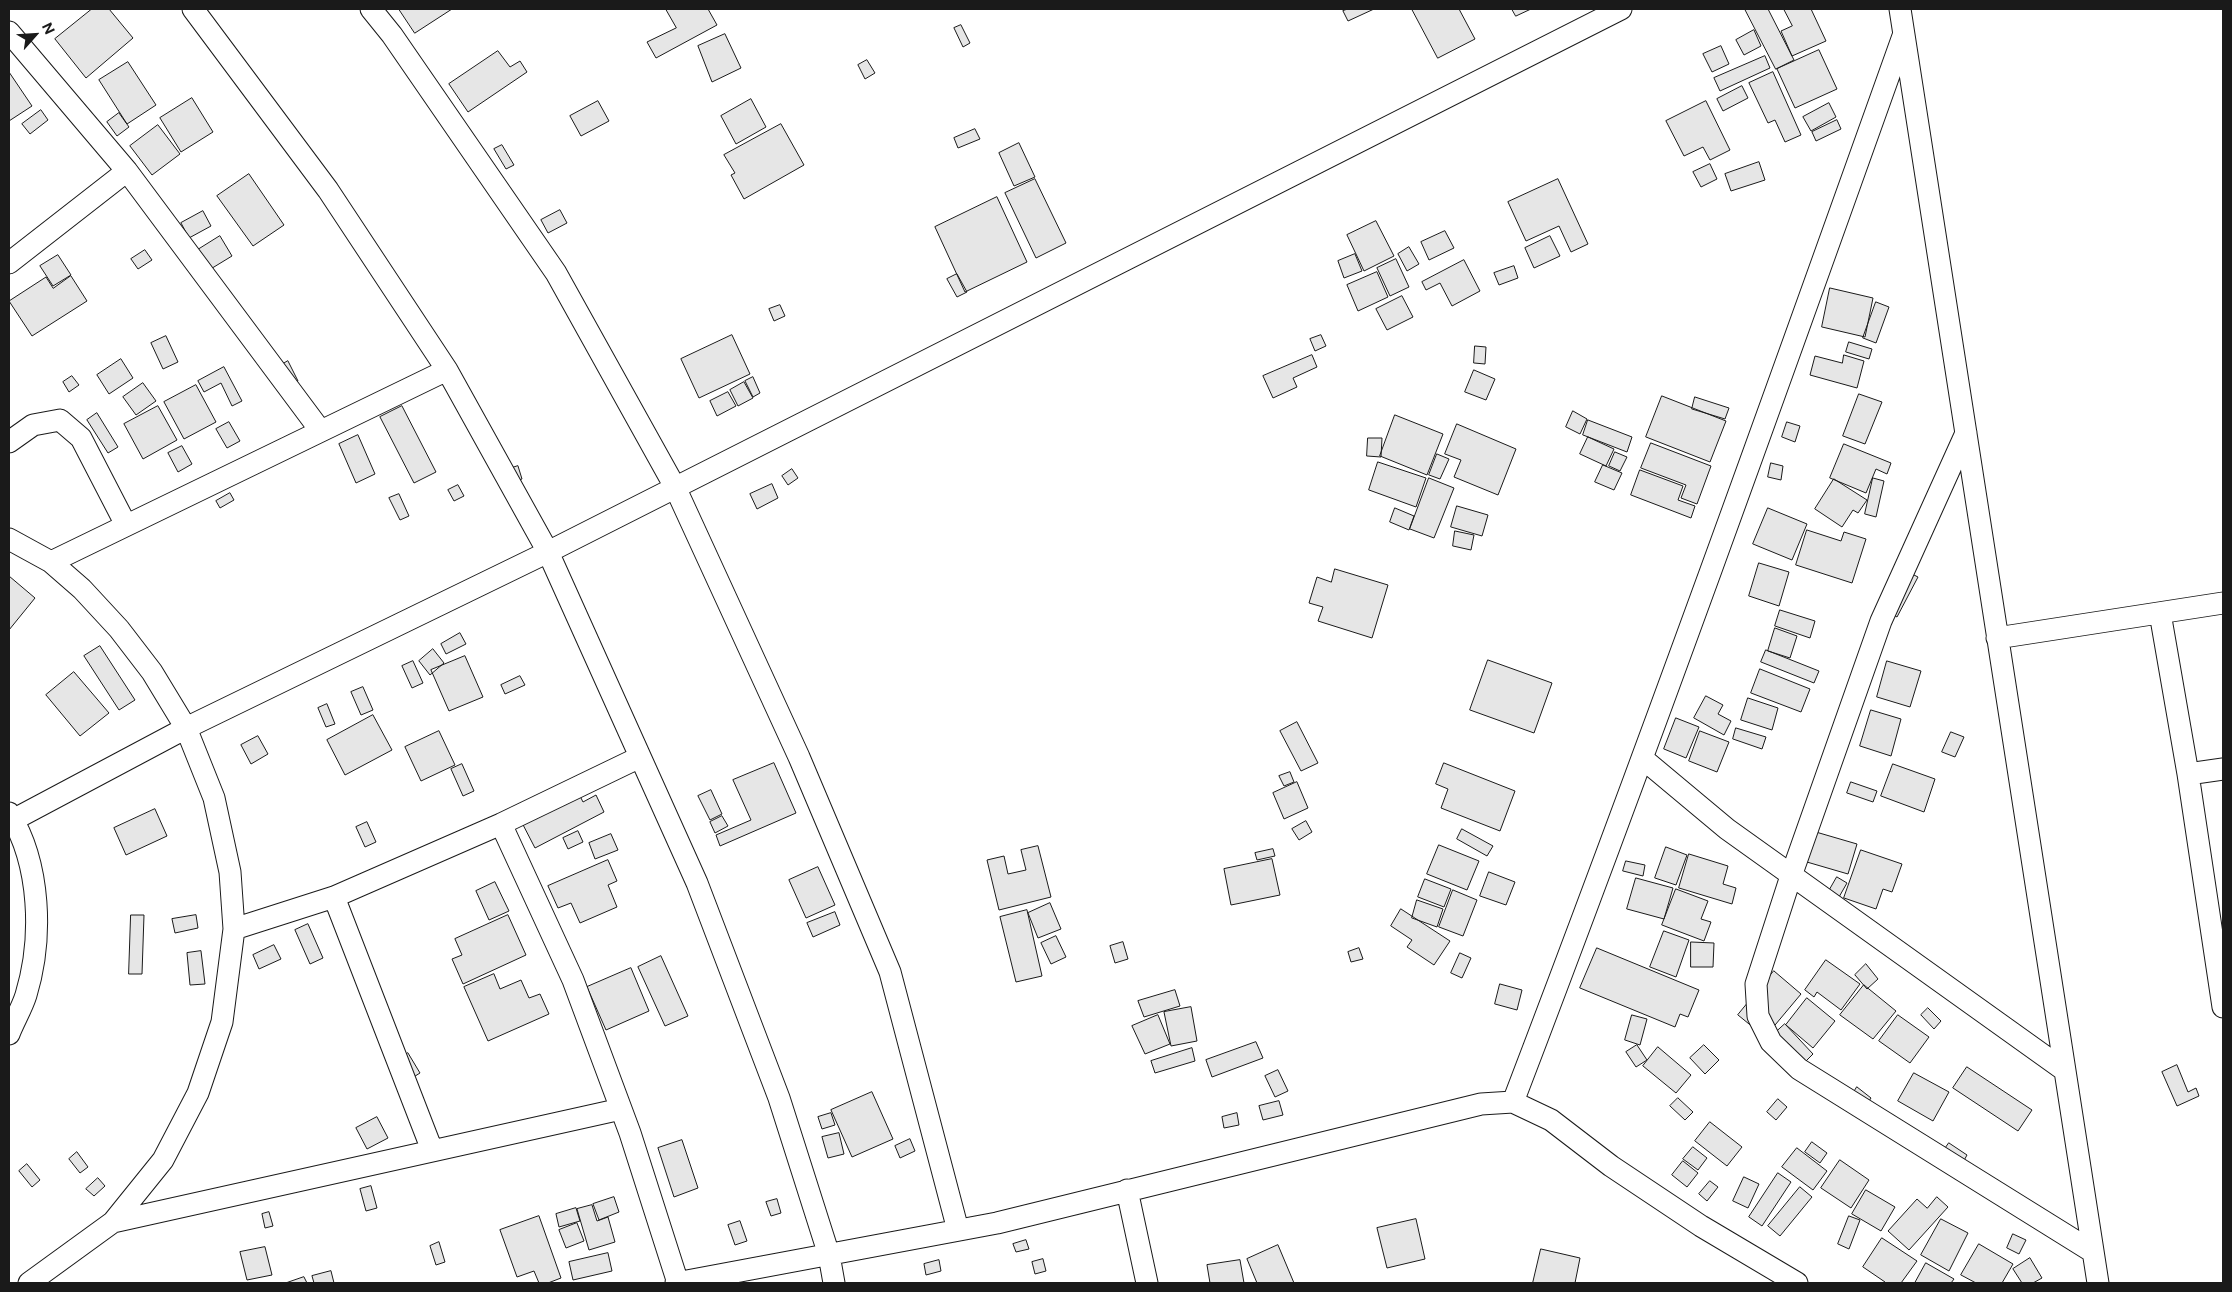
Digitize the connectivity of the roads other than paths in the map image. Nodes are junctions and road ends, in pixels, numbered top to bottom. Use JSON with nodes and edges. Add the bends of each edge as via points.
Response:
{"nodes":[{"id":1,"x":193,"y":9,"type":"edge"},
{"id":2,"x":371,"y":9,"type":"edge"},
{"id":3,"x":1621,"y":9,"type":"edge"},
{"id":4,"x":1900,"y":9,"type":"edge"},
{"id":5,"x":9,"y":32,"type":"edge"},
{"id":6,"x":1904,"y":33,"type":"junction"},
{"id":7,"x":127,"y":171,"type":"junction"},
{"id":8,"x":9,"y":263,"type":"edge"},
{"id":9,"x":447,"y":370,"type":"junction"},
{"id":10,"x":320,"y":430,"type":"junction"},
{"id":11,"x":1966,"y":433,"type":"junction"},
{"id":12,"x":9,"y":442,"type":"edge"},
{"id":13,"x":675,"y":487,"type":"junction"},
{"id":14,"x":126,"y":525,"type":"junction"},
{"id":15,"x":9,"y":539,"type":"edge"},
{"id":16,"x":548,"y":552,"type":"junction"},
{"id":17,"x":51,"y":562,"type":"junction"},
{"id":18,"x":2223,"y":603,"type":"edge"},
{"id":19,"x":2160,"y":613,"type":"junction"},
{"id":20,"x":1997,"y":638,"type":"junction"},
{"id":21,"x":186,"y":728,"type":"junction"},
{"id":22,"x":640,"y":757,"type":"junction"},
{"id":23,"x":1642,"y":758,"type":"junction"},
{"id":24,"x":2223,"y":769,"type":"edge"},
{"id":25,"x":2188,"y":774,"type":"junction"},
{"id":26,"x":11,"y":816,"type":"edge"},
{"id":27,"x":501,"y":824,"type":"junction"},
{"id":28,"x":1791,"y":876,"type":"junction"},
{"id":29,"x":334,"y":897,"type":"junction"},
{"id":30,"x":234,"y":929,"type":"junction"},
{"id":31,"x":2223,"y":1007,"type":"edge"},
{"id":32,"x":9,"y":1034,"type":"edge"},
{"id":33,"x":2064,"y":1070,"type":"junction"},
{"id":34,"x":1513,"y":1102,"type":"junction"},
{"id":35,"x":621,"y":1109,"type":"junction"},
{"id":36,"x":432,"y":1150,"type":"junction"},
{"id":37,"x":1127,"y":1190,"type":"junction"},
{"id":38,"x":112,"y":1222,"type":"junction"},
{"id":39,"x":958,"y":1230,"type":"junction"},
{"id":40,"x":2093,"y":1252,"type":"junction"},
{"id":41,"x":829,"y":1255,"type":"junction"},
{"id":42,"x":29,"y":1283,"type":"edge"},
{"id":43,"x":677,"y":1283,"type":"edge"},
{"id":44,"x":834,"y":1283,"type":"edge"},
{"id":45,"x":1147,"y":1283,"type":"edge"},
{"id":46,"x":1797,"y":1283,"type":"edge"},
{"id":47,"x":2098,"y":1283,"type":"edge"}],
"edges":[{"from":1,"to":9,"type":"street","via":[[328,190]]},
{"from":2,"to":13,"type":"street","via":[[556,273]]},
{"from":3,"to":13,"type":"street"},
{"from":4,"to":6,"type":"street"},
{"from":5,"to":7,"type":"street"},
{"from":6,"to":11,"type":"street"},
{"from":6,"to":23,"type":"street"},
{"from":7,"to":8,"type":"street"},
{"from":7,"to":10,"type":"street"},
{"from":9,"to":10,"type":"street"},
{"from":9,"to":16,"type":"street"},
{"from":10,"to":14,"type":"street"},
{"from":11,"to":20,"type":"street"},
{"from":11,"to":28,"type":"street","via":[[1881,621]]},
{"from":12,"to":14,"type":"street","via":[[34,425],[60,420],[81,438]]},
{"from":13,"to":16,"type":"street"},
{"from":13,"to":39,"type":"street","via":[[799,757],[890,972]]},
{"from":14,"to":17,"type":"street"},
{"from":15,"to":17,"type":"street"},
{"from":16,"to":21,"type":"street"},
{"from":16,"to":22,"type":"street"},
{"from":17,"to":21,"type":"street","via":[[120,629],[152,672]]},
{"from":18,"to":19,"type":"street"},
{"from":19,"to":20,"type":"street"},
{"from":19,"to":25,"type":"street"},
{"from":20,"to":33,"type":"street"},
{"from":21,"to":26,"type":"street"},
{"from":21,"to":30,"type":"street","via":[[214,798],[230,872]]},
{"from":22,"to":27,"type":"street"},
{"from":22,"to":41,"type":"street","via":[[701,893],[779,1098]]},
{"from":23,"to":28,"type":"street","via":[[1727,829]]},
{"from":23,"to":34,"type":"street"},
{"from":24,"to":25,"type":"street"},
{"from":25,"to":31,"type":"street"},
{"from":26,"to":32,"type":"street","via":[[29,862],[37,907],[36,952],[26,996]]},
{"from":27,"to":29,"type":"street"},
{"from":27,"to":35,"type":"street","via":[[573,980]]},
{"from":28,"to":33,"type":"street"},
{"from":28,"to":40,"type":"street","via":[[1756,984],[1758,1016],[1771,1042],[1799,1069]]},
{"from":29,"to":30,"type":"street"},
{"from":29,"to":36,"type":"street"},
{"from":30,"to":38,"type":"street","via":[[222,1022],[198,1093],[163,1160]]},
{"from":33,"to":40,"type":"street"},
{"from":34,"to":37,"type":"street","via":[[1480,1104]]},
{"from":34,"to":46,"type":"street","via":[[1551,1120],[1611,1166]]},
{"from":35,"to":36,"type":"street"},
{"from":35,"to":43,"type":"street"},
{"from":36,"to":38,"type":"street"},
{"from":37,"to":39,"type":"street"},
{"from":37,"to":45,"type":"street"},
{"from":38,"to":42,"type":"street"},
{"from":39,"to":41,"type":"street"},
{"from":40,"to":47,"type":"street"},
{"from":41,"to":43,"type":"street"},
{"from":41,"to":44,"type":"street"}]}
